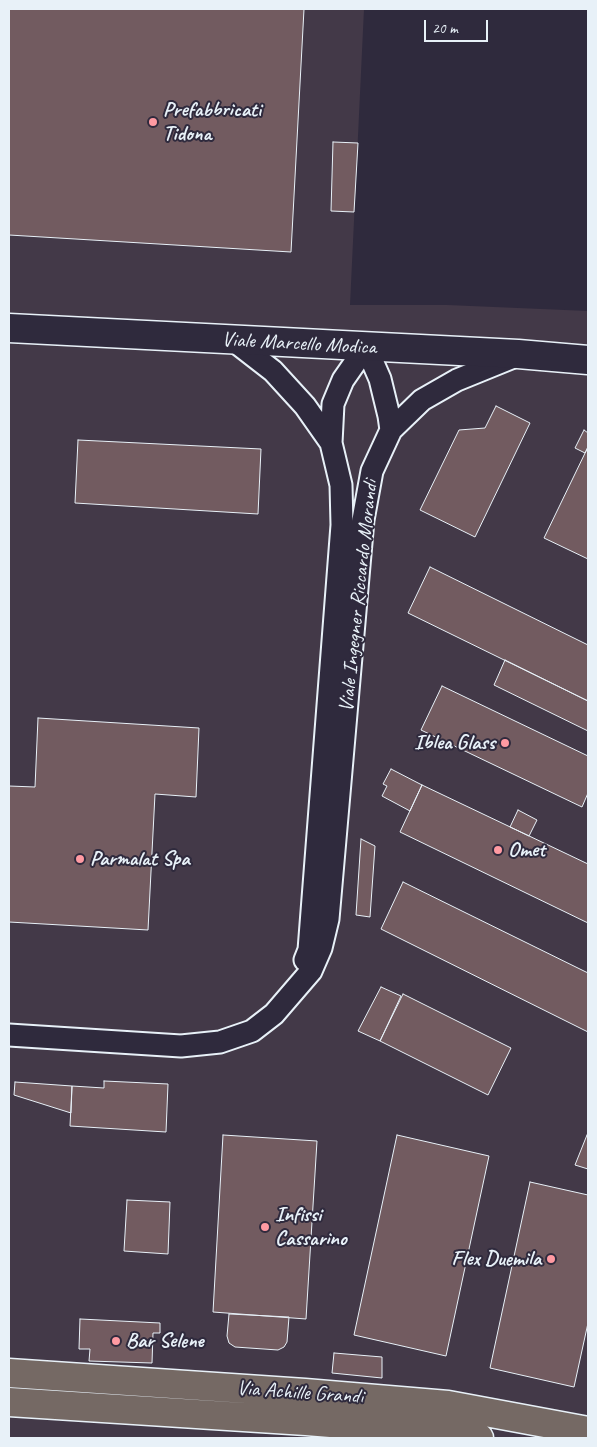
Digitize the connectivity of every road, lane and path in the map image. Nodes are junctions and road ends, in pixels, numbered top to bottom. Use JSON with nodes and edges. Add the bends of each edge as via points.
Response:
{"nodes":[{"id":1,"x":9,"y":328,"type":"edge"},
{"id":2,"x":233,"y":340,"type":"junction"},
{"id":3,"x":366,"y":348,"type":"junction"},
{"id":4,"x":518,"y":354,"type":"junction"},
{"id":5,"x":588,"y":360,"type":"edge"},
{"id":6,"x":391,"y":430,"type":"junction"},
{"id":7,"x":332,"y":444,"type":"junction"},
{"id":8,"x":293,"y":993,"type":"junction"},
{"id":9,"x":9,"y":1035,"type":"edge"},
{"id":10,"x":9,"y":1373,"type":"edge"},
{"id":11,"x":9,"y":1402,"type":"edge"},
{"id":12,"x":588,"y":1431,"type":"edge"},
{"id":13,"x":479,"y":1438,"type":"edge"}],
"edges":[{"from":1,"to":2,"type":"street","name":"Viale Marcello Modica"},
{"from":2,"to":3,"type":"street","name":"Viale Marcello Modica"},
{"from":2,"to":7,"type":"street","via":[[273,371],[306,406]]},
{"from":3,"to":4,"type":"street","name":"Viale Marcello Modica"},
{"from":3,"to":6,"type":"street","via":[[380,379]]},
{"from":3,"to":7,"type":"street","name":"Viale Ingegner Riccardo Morandi","via":[[344,380],[333,404]]},
{"from":4,"to":5,"type":"street","name":"Viale Marcello Modica"},
{"from":4,"to":6,"type":"street","via":[[457,380],[422,400]]},
{"from":6,"to":8,"type":"street","name":"Viale Ingegner Riccardo Morandi","via":[[372,471],[363,520],[328,919],[322,948],[311,971]]},
{"from":7,"to":8,"type":"street","name":"Viale Ingegner Riccardo Morandi","via":[[341,485],[342,525],[309,950]]},
{"from":8,"to":9,"type":"street","name":"Viale Ingegner Riccardo Morandi","via":[[252,1031],[220,1042],[181,1046]]},
{"from":10,"to":12,"type":"main road","name":"Via Achille Grandi","via":[[305,1392],[448,1405]]},
{"from":11,"to":13,"type":"main road","name":"Via Achille Grandi","via":[[306,1421],[454,1433]]}]}
